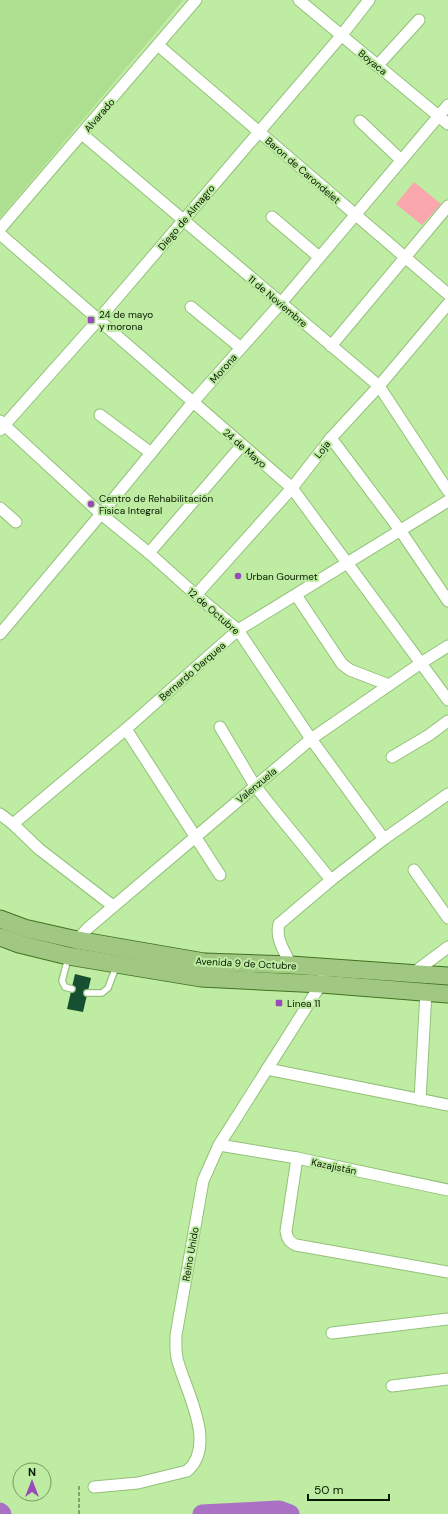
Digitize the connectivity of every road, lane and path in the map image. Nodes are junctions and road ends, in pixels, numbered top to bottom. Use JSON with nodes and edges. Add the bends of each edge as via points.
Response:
{"nodes":[{"id":1,"x":196,"y":0,"type":"edge"},
{"id":2,"x":299,"y":0,"type":"edge"},
{"id":3,"x":369,"y":0,"type":"edge"},
{"id":4,"x":419,"y":20,"type":"dead end"},
{"id":5,"x":341,"y":36,"type":"junction"},
{"id":6,"x":158,"y":46,"type":"junction"},
{"id":7,"x":377,"y":66,"type":"junction"},
{"id":8,"x":448,"y":105,"type":"edge"},
{"id":9,"x":438,"y":116,"type":"junction"},
{"id":10,"x":360,"y":121,"type":"dead end"},
{"id":11,"x":448,"y":124,"type":"edge"},
{"id":12,"x":259,"y":132,"type":"junction"},
{"id":13,"x":82,"y":134,"type":"junction"},
{"id":14,"x":402,"y":160,"type":"junction"},
{"id":15,"x":448,"y":206,"type":"edge"},
{"id":16,"x":355,"y":214,"type":"junction"},
{"id":17,"x":272,"y":217,"type":"dead end"},
{"id":18,"x":183,"y":220,"type":"junction"},
{"id":19,"x":0,"y":229,"type":"edge"},
{"id":20,"x":0,"y":234,"type":"edge"},
{"id":21,"x":319,"y":257,"type":"junction"},
{"id":22,"x":405,"y":257,"type":"junction"},
{"id":23,"x":448,"y":294,"type":"edge"},
{"id":24,"x":281,"y":303,"type":"junction"},
{"id":25,"x":448,"y":304,"type":"edge"},
{"id":26,"x":191,"y":307,"type":"dead end"},
{"id":27,"x":99,"y":319,"type":"junction"},
{"id":28,"x":331,"y":346,"type":"junction"},
{"id":29,"x":241,"y":348,"type":"junction"},
{"id":30,"x":378,"y":386,"type":"junction"},
{"id":31,"x":193,"y":402,"type":"junction"},
{"id":32,"x":100,"y":414,"type":"dead end"},
{"id":33,"x":2,"y":426,"type":"edge"},
{"id":34,"x":331,"y":438,"type":"junction"},
{"id":35,"x":242,"y":445,"type":"junction"},
{"id":36,"x":151,"y":453,"type":"junction"},
{"id":37,"x":292,"y":488,"type":"junction"},
{"id":38,"x":448,"y":491,"type":"edge"},
{"id":39,"x":448,"y":501,"type":"edge"},
{"id":40,"x":0,"y":508,"type":"edge"},
{"id":41,"x":101,"y":514,"type":"junction"},
{"id":42,"x":16,"y":522,"type":"dead end"},
{"id":43,"x":400,"y":530,"type":"junction"},
{"id":44,"x":149,"y":553,"type":"junction"},
{"id":45,"x":347,"y":563,"type":"junction"},
{"id":46,"x":196,"y":595,"type":"junction"},
{"id":47,"x":296,"y":595,"type":"junction"},
{"id":48,"x":448,"y":601,"type":"edge"},
{"id":49,"x":238,"y":630,"type":"junction"},
{"id":50,"x":0,"y":634,"type":"edge"},
{"id":51,"x":448,"y":646,"type":"edge"},
{"id":52,"x":421,"y":663,"type":"junction"},
{"id":53,"x":389,"y":685,"type":"junction"},
{"id":54,"x":448,"y":700,"type":"edge"},
{"id":55,"x":448,"y":721,"type":"edge"},
{"id":56,"x":220,"y":727,"type":"dead end"},
{"id":57,"x":126,"y":729,"type":"junction"},
{"id":58,"x":311,"y":739,"type":"junction"},
{"id":59,"x":392,"y":758,"type":"dead end"},
{"id":60,"x":255,"y":786,"type":"junction"},
{"id":61,"x":448,"y":794,"type":"edge"},
{"id":62,"x":0,"y":814,"type":"edge"},
{"id":63,"x":13,"y":824,"type":"junction"},
{"id":64,"x":196,"y":836,"type":"junction"},
{"id":65,"x":384,"y":839,"type":"junction"},
{"id":66,"x":414,"y":870,"type":"dead end"},
{"id":67,"x":220,"y":875,"type":"dead end"},
{"id":68,"x":331,"y":880,"type":"junction"},
{"id":69,"x":113,"y":906,"type":"junction"},
{"id":70,"x":448,"y":918,"type":"edge"},
{"id":71,"x":0,"y":919,"type":"edge"},
{"id":72,"x":0,"y":937,"type":"edge"},
{"id":73,"x":77,"y":940,"type":"junction"},
{"id":74,"x":448,"y":946,"type":"edge"},
{"id":75,"x":68,"y":956,"type":"junction"},
{"id":76,"x":116,"y":964,"type":"junction"},
{"id":77,"x":291,"y":965,"type":"junction"},
{"id":78,"x":411,"y":974,"type":"junction"},
{"id":79,"x":323,"y":976,"type":"junction"},
{"id":80,"x":448,"y":976,"type":"edge"},
{"id":81,"x":72,"y":989,"type":"dead end"},
{"id":82,"x":426,"y":992,"type":"junction"},
{"id":83,"x":87,"y":993,"type":"dead end"},
{"id":84,"x":448,"y":994,"type":"edge"},
{"id":85,"x":267,"y":1069,"type":"junction"},
{"id":86,"x":420,"y":1100,"type":"junction"},
{"id":87,"x":448,"y":1106,"type":"edge"},
{"id":88,"x":219,"y":1146,"type":"junction"},
{"id":89,"x":297,"y":1158,"type":"junction"},
{"id":90,"x":448,"y":1190,"type":"edge"},
{"id":91,"x":448,"y":1272,"type":"edge"},
{"id":92,"x":448,"y":1319,"type":"edge"},
{"id":93,"x":332,"y":1332,"type":"dead end"},
{"id":94,"x":448,"y":1379,"type":"edge"},
{"id":95,"x":392,"y":1386,"type":"dead end"},
{"id":96,"x":79,"y":1486,"type":"dead end"},
{"id":97,"x":94,"y":1487,"type":"dead end"},
{"id":98,"x":80,"y":1514,"type":"edge"}],
"edges":[{"from":1,"to":6,"type":"street","name":"Alvarado"},
{"from":2,"to":5,"type":"street","name":"Boyaca"},
{"from":3,"to":5,"type":"street","name":"Diego de Almagro"},
{"from":4,"to":7,"type":"street"},
{"from":5,"to":7,"type":"street","name":"Boyaca"},
{"from":5,"to":12,"type":"street","name":"Diego de Almagro"},
{"from":6,"to":12,"type":"street","name":"Baron de Carondelet"},
{"from":6,"to":13,"type":"street","name":"Alvarado"},
{"from":7,"to":9,"type":"street","name":"Boyaca"},
{"from":8,"to":9,"type":"street","name":"Morona"},
{"from":9,"to":11,"type":"street","name":"Boyaca"},
{"from":9,"to":14,"type":"street","name":"Morona"},
{"from":10,"to":14,"type":"street"},
{"from":12,"to":16,"type":"street","name":"Baron de Carondelet"},
{"from":12,"to":18,"type":"street","name":"Diego de Almagro"},
{"from":13,"to":18,"type":"street","name":"11 de Noviembre"},
{"from":13,"to":19,"type":"street","name":"Alvarado"},
{"from":14,"to":16,"type":"street","name":"Morona"},
{"from":15,"to":22,"type":"street"},
{"from":16,"to":21,"type":"street","name":"Morona"},
{"from":16,"to":22,"type":"street","name":"Baron de Carondelet"},
{"from":17,"to":21,"type":"street"},
{"from":18,"to":24,"type":"street","name":"11 de Noviembre"},
{"from":18,"to":27,"type":"street","name":"Diego de Almagro"},
{"from":20,"to":27,"type":"street","name":"24 de Mayo"},
{"from":21,"to":24,"type":"street","name":"Morona"},
{"from":22,"to":23,"type":"street","name":"Baron de Carondelet"},
{"from":22,"to":28,"type":"street"},
{"from":24,"to":28,"type":"street","name":"11 de Noviembre"},
{"from":24,"to":29,"type":"street","name":"Morona"},
{"from":25,"to":30,"type":"street","name":"Loja"},
{"from":26,"to":29,"type":"street"},
{"from":27,"to":31,"type":"street","name":"24 de Mayo"},
{"from":27,"to":33,"type":"street","name":"Diego de Almagro"},
{"from":28,"to":30,"type":"street","name":"11 de Noviembre"},
{"from":29,"to":31,"type":"street","name":"Morona"},
{"from":30,"to":34,"type":"street","name":"Loja"},
{"from":30,"to":38,"type":"street","name":"11 de Noviembre"},
{"from":31,"to":35,"type":"street","name":"24 de Mayo"},
{"from":31,"to":36,"type":"street","name":"Morona"},
{"from":32,"to":36,"type":"street"},
{"from":33,"to":41,"type":"street","name":"12 de Octubre"},
{"from":34,"to":37,"type":"street","name":"Loja"},
{"from":34,"to":43,"type":"street"},
{"from":35,"to":37,"type":"street","name":"24 de Mayo"},
{"from":35,"to":44,"type":"street"},
{"from":36,"to":41,"type":"street","name":"Morona"},
{"from":37,"to":45,"type":"street","name":"24 de Mayo"},
{"from":37,"to":46,"type":"street","name":"Loja"},
{"from":39,"to":43,"type":"street","name":"Bernardo Darquea"},
{"from":40,"to":42,"type":"street"},
{"from":41,"to":44,"type":"street","name":"12 de Octubre"},
{"from":41,"to":50,"type":"street","name":"Morona"},
{"from":43,"to":45,"type":"street","name":"Bernardo Darquea"},
{"from":43,"to":48,"type":"street"},
{"from":44,"to":46,"type":"street","name":"12 de Octubre"},
{"from":45,"to":47,"type":"street","name":"Bernardo Darquea"},
{"from":45,"to":52,"type":"street","name":"24 de Mayo"},
{"from":46,"to":49,"type":"street","name":"12 de Octubre"},
{"from":47,"to":49,"type":"street","name":"Bernardo Darquea"},
{"from":47,"to":53,"type":"street","via":[[342,664],[350,670]]},
{"from":49,"to":57,"type":"street","name":"Bernardo Darquea"},
{"from":49,"to":58,"type":"street","name":"12 de Octubre"},
{"from":51,"to":52,"type":"street","name":"Valenzuela"},
{"from":52,"to":53,"type":"street","name":"Valenzuela"},
{"from":52,"to":54,"type":"street","name":"24 de Mayo"},
{"from":53,"to":58,"type":"street","name":"Valenzuela"},
{"from":55,"to":59,"type":"street"},
{"from":56,"to":60,"type":"street"},
{"from":57,"to":63,"type":"street","name":"Bernardo Darquea"},
{"from":57,"to":64,"type":"street"},
{"from":58,"to":60,"type":"street","name":"Valenzuela"},
{"from":58,"to":65,"type":"street","name":"12 de Octubre"},
{"from":60,"to":64,"type":"street","name":"Valenzuela"},
{"from":60,"to":68,"type":"street"},
{"from":61,"to":65,"type":"street"},
{"from":62,"to":63,"type":"street"},
{"from":63,"to":69,"type":"street","via":[[39,849]]},
{"from":64,"to":67,"type":"street"},
{"from":64,"to":69,"type":"street","name":"Valenzuela"},
{"from":65,"to":68,"type":"street"},
{"from":66,"to":70,"type":"street"},
{"from":68,"to":77,"type":"street","via":[[279,924],[278,938]]},
{"from":69,"to":73,"type":"street","name":"Valenzuela"},
{"from":71,"to":73,"type":"main road","name":"Avenida 9 de Octubre","via":[[24,928]]},
{"from":72,"to":75,"type":"main road","name":"Avenida 9 de Octubre"},
{"from":73,"to":77,"type":"main road","name":"Avenida 9 de Octubre","via":[[204,962]]},
{"from":74,"to":78,"type":"street"},
{"from":75,"to":76,"type":"main road","name":"Avenida 9 de Octubre"},
{"from":75,"to":81,"type":"lane","via":[[62,981],[65,987]]},
{"from":76,"to":79,"type":"main road","name":"Avenida 9 de Octubre","via":[[201,978]]},
{"from":76,"to":83,"type":"lane","via":[[108,988],[102,993]]},
{"from":77,"to":79,"type":"main road","name":"Avenida 9 de Octubre"},
{"from":78,"to":79,"type":"main road","name":"Avenida 9 de Octubre"},
{"from":78,"to":80,"type":"main road","name":"Avenida 9 de Octubre"},
{"from":79,"to":82,"type":"main road","name":"Avenida 9 de Octubre"},
{"from":79,"to":85,"type":"street","name":"Reino Unido"},
{"from":82,"to":84,"type":"main road","name":"Avenida 9 de Octubre"},
{"from":82,"to":86,"type":"street"},
{"from":85,"to":86,"type":"street"},
{"from":85,"to":88,"type":"street","name":"Reino Unido"},
{"from":86,"to":87,"type":"street"},
{"from":88,"to":89,"type":"street","name":"Kazajistán"},
{"from":88,"to":97,"type":"street","name":"Reino Unido","via":[[203,1181],[175,1349],[198,1424],[200,1446],[197,1459],[186,1471],[138,1483]]},
{"from":89,"to":90,"type":"street","name":"Kazajistán"},
{"from":89,"to":91,"type":"street","via":[[286,1231],[288,1240],[296,1245]]},
{"from":92,"to":93,"type":"street"},
{"from":94,"to":95,"type":"street"},
{"from":96,"to":98,"type":"path"}]}
